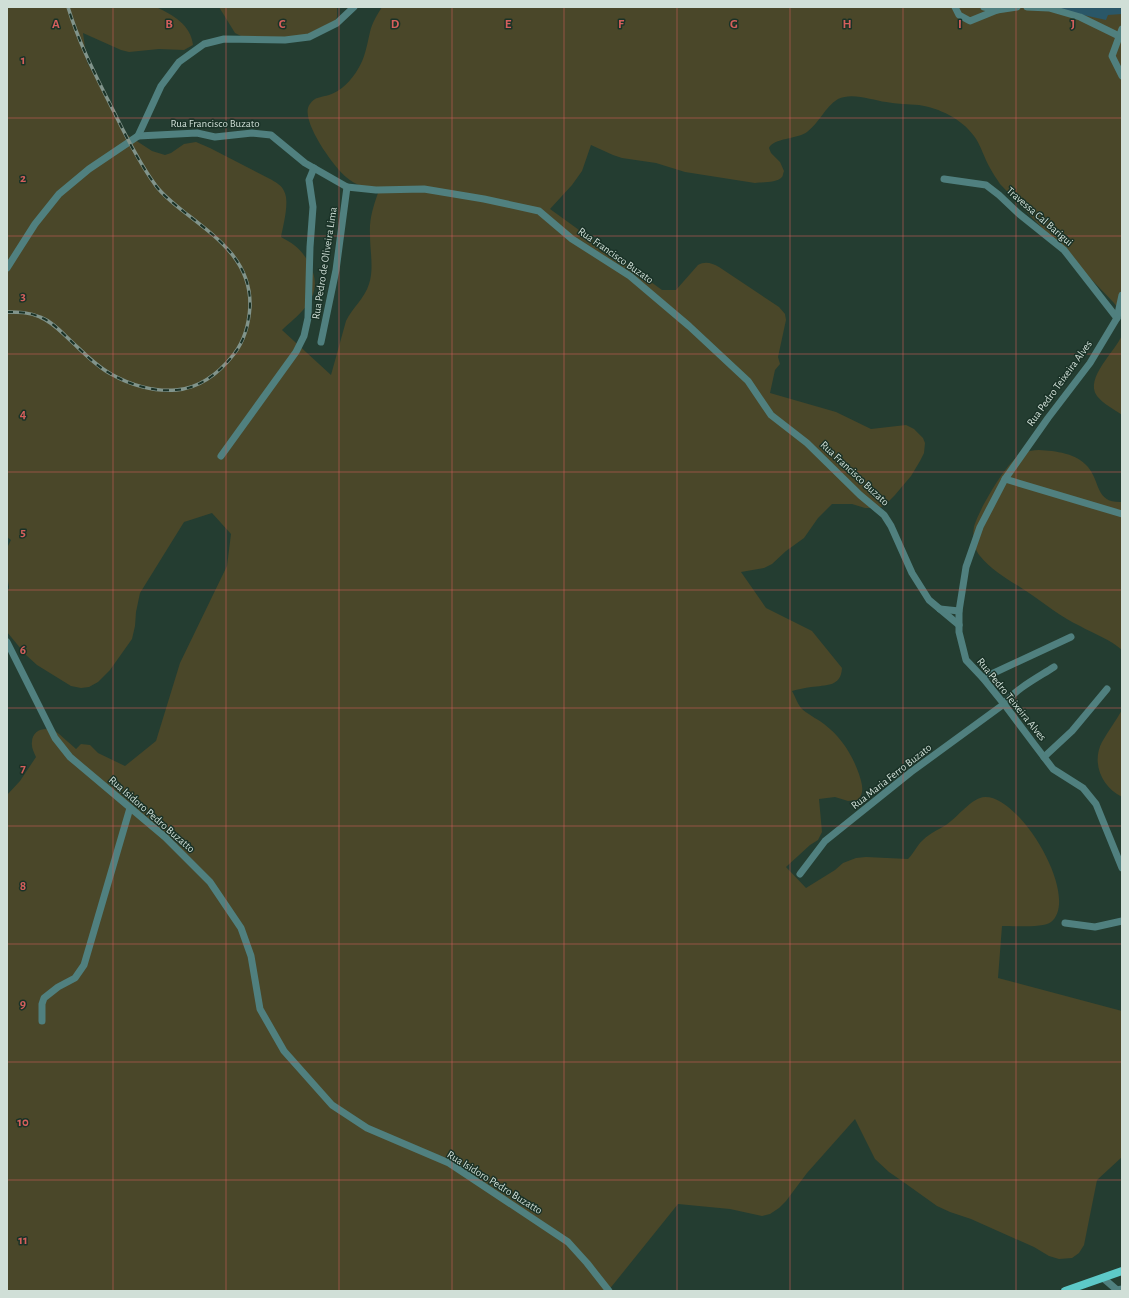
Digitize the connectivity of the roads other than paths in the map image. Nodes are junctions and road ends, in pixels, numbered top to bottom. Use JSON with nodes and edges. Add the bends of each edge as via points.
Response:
{"nodes":[{"id":1,"x":354,"y":7,"type":"edge"},
{"id":2,"x":956,"y":7,"type":"edge"},
{"id":3,"x":984,"y":7,"type":"edge"},
{"id":4,"x":1017,"y":7,"type":"edge"},
{"id":5,"x":1027,"y":7,"type":"edge"},
{"id":6,"x":997,"y":10,"type":"junction"},
{"id":7,"x":1122,"y":29,"type":"edge"},
{"id":8,"x":1119,"y":36,"type":"junction"},
{"id":9,"x":1122,"y":76,"type":"edge"},
{"id":10,"x":138,"y":136,"type":"junction"},
{"id":11,"x":314,"y":168,"type":"junction"},
{"id":12,"x":944,"y":179,"type":"dead end"},
{"id":13,"x":347,"y":187,"type":"junction"},
{"id":14,"x":7,"y":268,"type":"edge"},
{"id":15,"x":1122,"y":295,"type":"edge"},
{"id":16,"x":1117,"y":318,"type":"junction"},
{"id":17,"x":321,"y":342,"type":"dead end"},
{"id":18,"x":221,"y":456,"type":"dead end"},
{"id":19,"x":1004,"y":479,"type":"junction"},
{"id":20,"x":1122,"y":514,"type":"edge"},
{"id":21,"x":940,"y":609,"type":"junction"},
{"id":22,"x":959,"y":611,"type":"junction"},
{"id":23,"x":959,"y":625,"type":"junction"},
{"id":24,"x":1071,"y":637,"type":"dead end"},
{"id":25,"x":7,"y":642,"type":"edge"},
{"id":26,"x":1054,"y":667,"type":"dead end"},
{"id":27,"x":983,"y":678,"type":"junction"},
{"id":28,"x":1107,"y":689,"type":"dead end"},
{"id":29,"x":1004,"y":704,"type":"junction"},
{"id":30,"x":1044,"y":757,"type":"junction"},
{"id":31,"x":130,"y":808,"type":"junction"},
{"id":32,"x":1122,"y":868,"type":"edge"},
{"id":33,"x":800,"y":874,"type":"dead end"},
{"id":34,"x":1122,"y":921,"type":"edge"},
{"id":35,"x":1065,"y":923,"type":"dead end"},
{"id":36,"x":42,"y":1021,"type":"dead end"},
{"id":37,"x":1122,"y":1271,"type":"edge"},
{"id":38,"x":1103,"y":1278,"type":"junction"},
{"id":39,"x":1122,"y":1289,"type":"edge"},
{"id":40,"x":608,"y":1291,"type":"edge"},
{"id":41,"x":1065,"y":1291,"type":"edge"}],
"edges":[{"from":1,"to":10,"type":"street","via":[[337,23],[309,37],[285,40],[224,39],[204,44],[179,62],[161,86]]},
{"from":2,"to":6,"type":"street","via":[[959,15],[970,21]]},
{"from":3,"to":6,"type":"street"},
{"from":4,"to":6,"type":"street"},
{"from":5,"to":8,"type":"street","via":[[1049,8],[1080,17]]},
{"from":7,"to":8,"type":"street"},
{"from":8,"to":9,"type":"street","via":[[1112,56]]},
{"from":10,"to":11,"type":"street","name":"Rua Francisco Buzato","via":[[197,133],[215,137],[252,133],[272,135],[304,163]]},
{"from":10,"to":14,"type":"street","via":[[89,169],[59,194],[35,224]]},
{"from":11,"to":13,"type":"street","name":"Rua Francisco Buzato"},
{"from":11,"to":18,"type":"street","via":[[309,180],[313,207],[308,318],[304,336],[296,352]]},
{"from":12,"to":16,"type":"street","name":"Travessa Cal Barigui","via":[[986,185],[999,195],[1064,250]]},
{"from":13,"to":17,"type":"street","name":"Rua Pedro de Oliveira Lima","via":[[336,270]]},
{"from":13,"to":21,"type":"street","name":"Rua Francisco Buzato","via":[[376,190],[424,189],[539,211],[572,239],[630,276],[689,326],[748,381],[771,415],[807,443],[884,515],[892,526],[912,573],[929,600]]},
{"from":15,"to":16,"type":"street","name":"Rua Pedro Teixeira Alves"},
{"from":16,"to":19,"type":"street","name":"Rua Pedro Teixeira Alves","via":[[1090,363]]},
{"from":19,"to":20,"type":"street"},
{"from":19,"to":22,"type":"street","name":"Rua Pedro Teixeira Alves","via":[[980,527],[966,567]]},
{"from":21,"to":22,"type":"street"},
{"from":21,"to":23,"type":"street","name":"Rua Francisco Buzato"},
{"from":22,"to":23,"type":"street","name":"Rua Pedro Teixeira Alves"},
{"from":23,"to":27,"type":"street","name":"Rua Pedro Teixeira Alves","via":[[966,660]]},
{"from":24,"to":27,"type":"street"},
{"from":25,"to":31,"type":"street","name":"Rua Isidoro Pedro Buzatto","via":[[55,738],[70,757]]},
{"from":26,"to":29,"type":"street","name":"Rua Maria Ferro Buzato","via":[[1028,683]]},
{"from":27,"to":29,"type":"street","name":"Rua Pedro Teixeira Alves"},
{"from":28,"to":30,"type":"street","via":[[1072,730]]},
{"from":29,"to":30,"type":"street","name":"Rua Pedro Teixeira Alves"},
{"from":29,"to":33,"type":"street","name":"Rua Maria Ferro Buzato","via":[[911,772],[825,841]]},
{"from":30,"to":32,"type":"street","name":"Rua Pedro Teixeira Alves","via":[[1053,769],[1083,788],[1096,804]]},
{"from":31,"to":36,"type":"street","via":[[84,965],[75,978],[44,998]]},
{"from":31,"to":40,"type":"street","name":"Rua Isidoro Pedro Buzatto","via":[[165,837],[210,882],[241,928],[251,956],[260,1009],[284,1051],[332,1105],[367,1128],[449,1163],[568,1242]]},
{"from":34,"to":35,"type":"street","via":[[1095,927]]},
{"from":37,"to":38,"type":"main road"},
{"from":38,"to":39,"type":"street","via":[[1117,1290]]},
{"from":38,"to":41,"type":"main road"}]}
